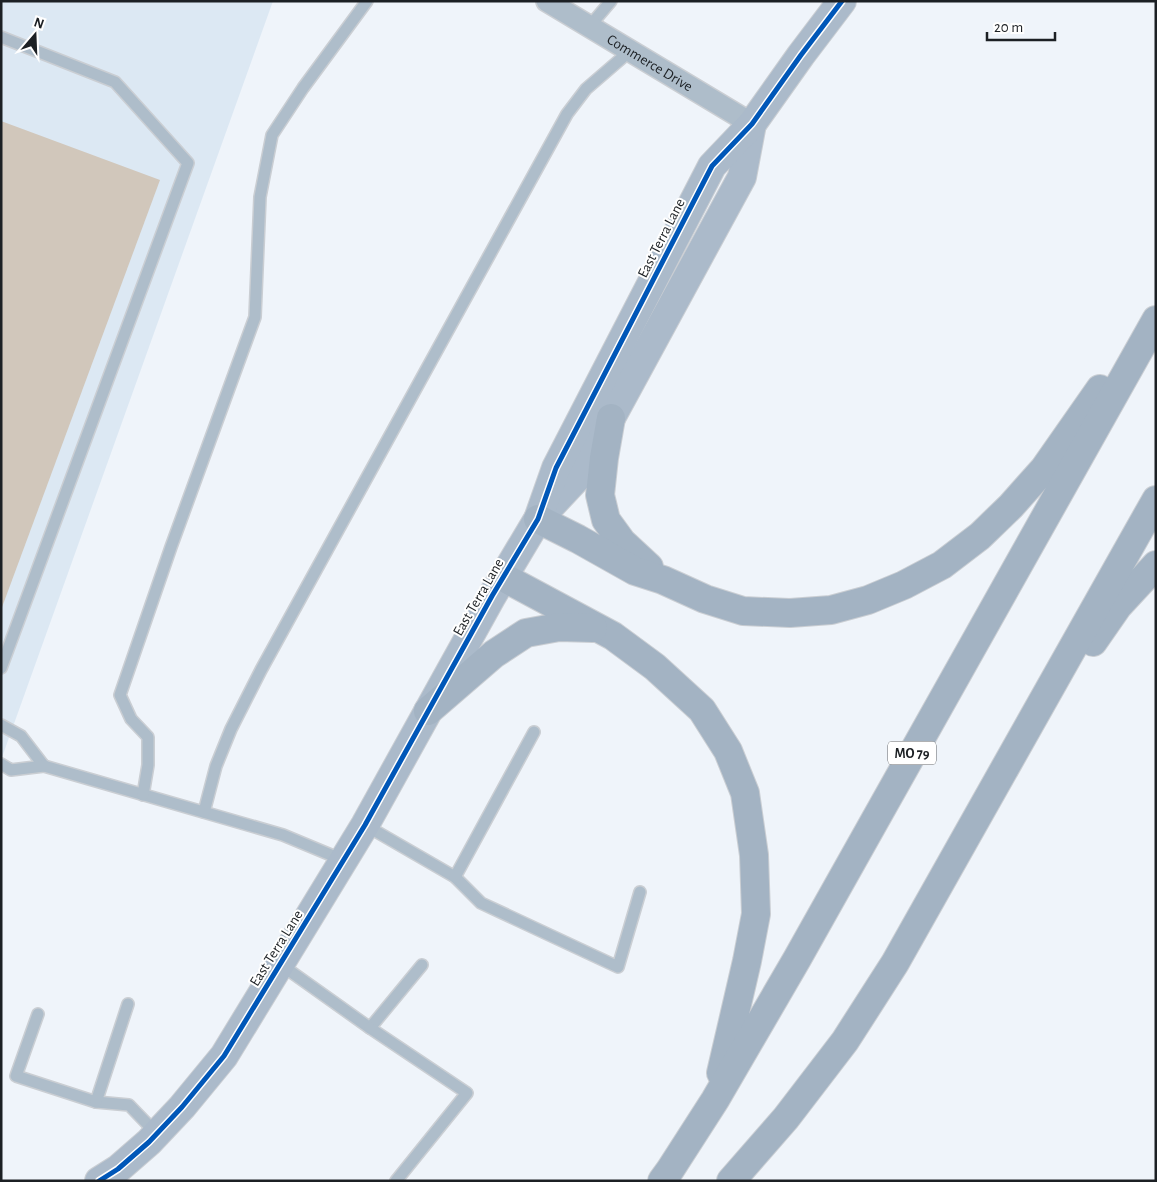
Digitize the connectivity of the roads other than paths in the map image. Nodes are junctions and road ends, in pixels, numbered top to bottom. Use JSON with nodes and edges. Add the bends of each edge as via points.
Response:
{"nodes":[{"id":1,"x":367,"y":1,"type":"edge"},
{"id":2,"x":547,"y":1,"type":"edge"},
{"id":3,"x":611,"y":1,"type":"edge"},
{"id":4,"x":842,"y":1,"type":"edge"},
{"id":5,"x":589,"y":27,"type":"junction"},
{"id":6,"x":1,"y":37,"type":"edge"},
{"id":7,"x":630,"y":51,"type":"junction"},
{"id":8,"x":752,"y":124,"type":"junction"},
{"id":9,"x":1156,"y":310,"type":"edge"},
{"id":10,"x":1156,"y":320,"type":"edge"},
{"id":11,"x":612,"y":418,"type":"junction"},
{"id":12,"x":1156,"y":500,"type":"edge"},
{"id":13,"x":538,"y":519,"type":"junction"},
{"id":14,"x":1156,"y":565,"type":"edge"},
{"id":15,"x":503,"y":577,"type":"junction"},
{"id":16,"x":663,"y":580,"type":"junction"},
{"id":17,"x":597,"y":628,"type":"junction"},
{"id":18,"x":1,"y":667,"type":"edge"},
{"id":19,"x":428,"y":711,"type":"junction"},
{"id":20,"x":1,"y":725,"type":"edge"},
{"id":21,"x":534,"y":732,"type":"dead end"},
{"id":22,"x":1,"y":764,"type":"edge"},
{"id":23,"x":44,"y":766,"type":"junction"},
{"id":24,"x":1004,"y":768,"type":"junction"},
{"id":25,"x":143,"y":795,"type":"junction"},
{"id":26,"x":204,"y":812,"type":"junction"},
{"id":27,"x":365,"y":825,"type":"junction"},
{"id":28,"x":344,"y":861,"type":"junction"},
{"id":29,"x":455,"y":877,"type":"junction"},
{"id":30,"x":640,"y":892,"type":"dead end"},
{"id":31,"x":280,"y":964,"type":"junction"},
{"id":32,"x":422,"y":965,"type":"dead end"},
{"id":33,"x":128,"y":1004,"type":"dead end"},
{"id":34,"x":38,"y":1014,"type":"dead end"},
{"id":35,"x":370,"y":1028,"type":"junction"},
{"id":36,"x":715,"y":1100,"type":"junction"},
{"id":37,"x":96,"y":1102,"type":"junction"},
{"id":38,"x":157,"y":1134,"type":"junction"},
{"id":39,"x":99,"y":1181,"type":"edge"},
{"id":40,"x":396,"y":1181,"type":"edge"},
{"id":41,"x":662,"y":1181,"type":"edge"},
{"id":42,"x":731,"y":1181,"type":"edge"}],
"edges":[{"from":1,"to":25,"type":"lane","via":[[272,136],[260,197],[255,317],[170,547],[120,695],[131,719],[148,737]]},
{"from":2,"to":5,"type":"street","name":"Commerce Drive"},
{"from":3,"to":5,"type":"lane"},
{"from":4,"to":8,"type":"street","name":"East Terra Lane"},
{"from":5,"to":7,"type":"street","name":"Commerce Drive"},
{"from":6,"to":18,"type":"lane","via":[[116,82],[188,163]]},
{"from":7,"to":8,"type":"street","name":"Commerce Drive"},
{"from":7,"to":26,"type":"lane","via":[[586,89],[562,122],[261,670],[216,766]]},
{"from":8,"to":11,"type":"street","name":"East Terra Lane","via":[[742,177]]},
{"from":8,"to":13,"type":"street","name":"East Terra Lane","via":[[712,166],[556,468]]},
{"from":9,"to":16,"type":"main road","via":[[1044,469],[980,536],[942,565],[868,600],[830,610],[790,613],[743,611],[705,599]]},
{"from":10,"to":36,"type":"main road","number":"MO 79"},
{"from":11,"to":13,"type":"street","name":"East Terra Lane","via":[[576,478]]},
{"from":11,"to":16,"type":"main road","via":[[600,495],[606,520],[622,542]]},
{"from":12,"to":24,"type":"main road"},
{"from":13,"to":15,"type":"street","name":"East Terra Lane"},
{"from":13,"to":16,"type":"main road","via":[[635,571]]},
{"from":14,"to":24,"type":"main road","via":[[1118,606]]},
{"from":15,"to":17,"type":"main road"},
{"from":15,"to":19,"type":"street","name":"East Terra Lane"},
{"from":17,"to":19,"type":"main road","via":[[560,627],[526,633],[494,654]]},
{"from":17,"to":36,"type":"main road","via":[[655,666],[702,710],[728,751],[745,793],[754,855],[756,914]]},
{"from":19,"to":27,"type":"street","name":"East Terra Lane"},
{"from":20,"to":23,"type":"lane","via":[[22,736]]},
{"from":21,"to":29,"type":"lane"},
{"from":22,"to":23,"type":"lane","via":[[11,770]]},
{"from":23,"to":25,"type":"lane"},
{"from":24,"to":42,"type":"main road","via":[[895,963],[845,1041],[786,1118]]},
{"from":25,"to":26,"type":"lane"},
{"from":26,"to":28,"type":"lane","via":[[283,835]]},
{"from":27,"to":28,"type":"street","name":"East Terra Lane"},
{"from":27,"to":29,"type":"lane"},
{"from":28,"to":31,"type":"street","name":"East Terra Lane"},
{"from":29,"to":30,"type":"lane","via":[[481,903],[618,967]]},
{"from":31,"to":35,"type":"lane"},
{"from":31,"to":38,"type":"street","name":"East Terra Lane","via":[[224,1056]]},
{"from":32,"to":35,"type":"lane"},
{"from":33,"to":37,"type":"lane"},
{"from":34,"to":37,"type":"lane","via":[[16,1076]]},
{"from":35,"to":40,"type":"lane","via":[[468,1093]]},
{"from":36,"to":41,"type":"main road","number":"MO 79"},
{"from":37,"to":38,"type":"lane","via":[[128,1105]]},
{"from":38,"to":39,"type":"street","name":"East Terra Lane","via":[[118,1169]]}]}
